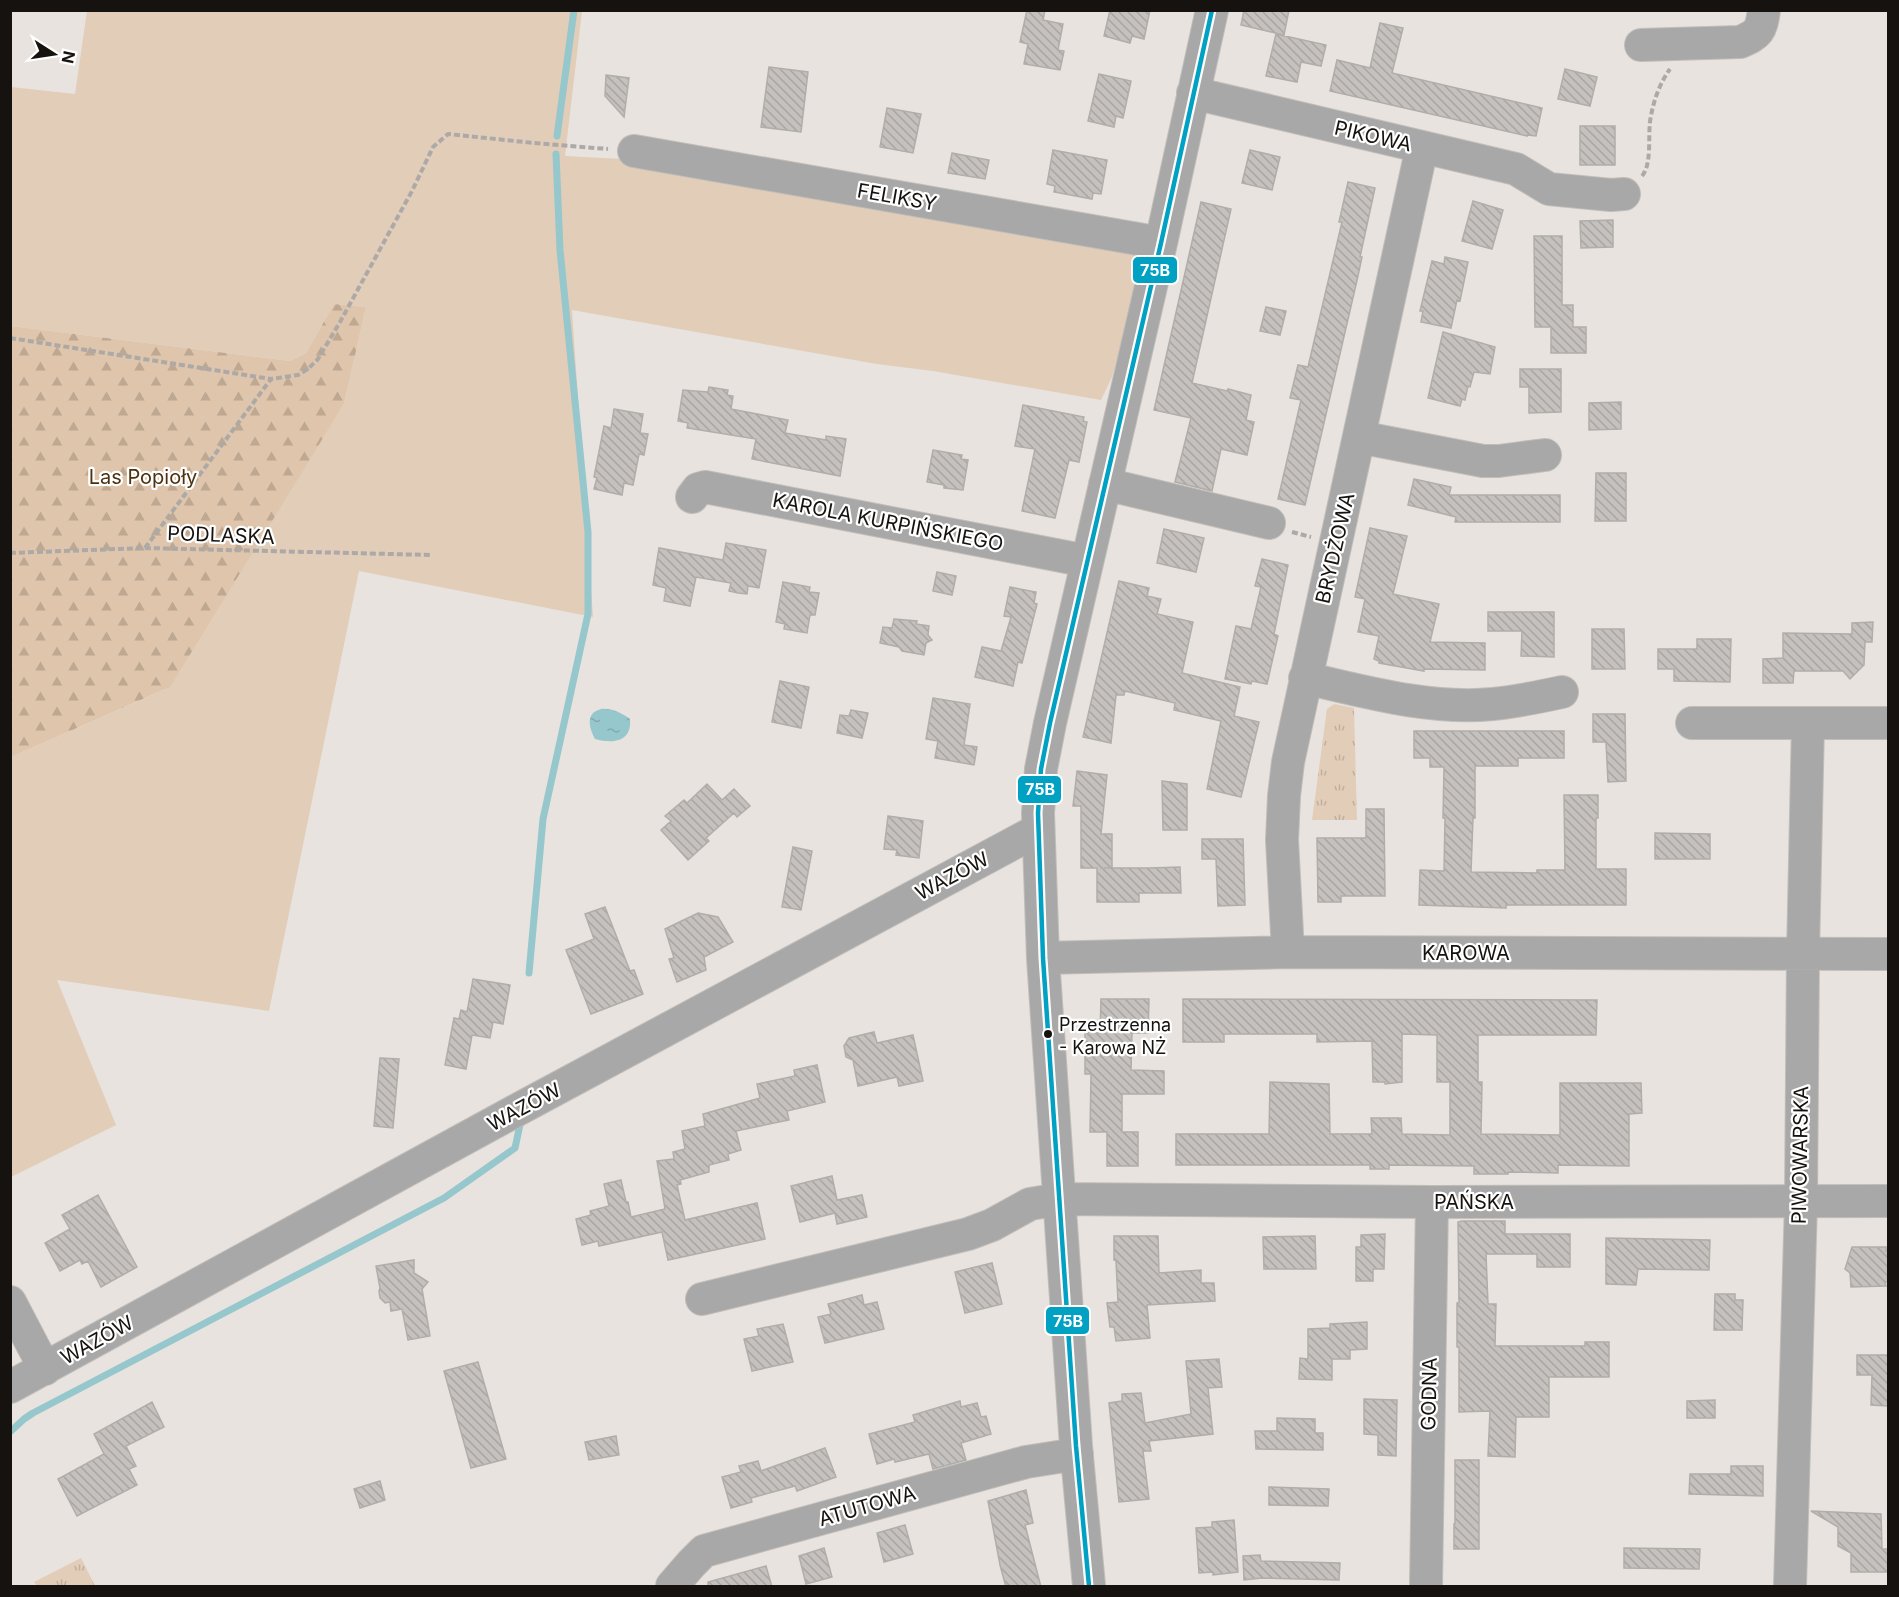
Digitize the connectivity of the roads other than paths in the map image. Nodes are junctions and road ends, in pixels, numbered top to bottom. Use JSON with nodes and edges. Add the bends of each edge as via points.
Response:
{"nodes":[{"id":1,"x":1212,"y":10,"type":"edge"},
{"id":2,"x":1764,"y":10,"type":"edge"},
{"id":3,"x":1641,"y":45,"type":"dead end"},
{"id":4,"x":1193,"y":93,"type":"junction"},
{"id":5,"x":1422,"y":147,"type":"junction"},
{"id":6,"x":634,"y":151,"type":"road end"},
{"id":7,"x":1618,"y":194,"type":"road end"},
{"id":8,"x":1161,"y":243,"type":"junction"},
{"id":9,"x":1359,"y":437,"type":"junction"},
{"id":10,"x":1545,"y":455,"type":"dead end"},
{"id":11,"x":1105,"y":484,"type":"junction"},
{"id":12,"x":692,"y":497,"type":"dead end"},
{"id":13,"x":1269,"y":523,"type":"road end"},
{"id":14,"x":1087,"y":561,"type":"junction"},
{"id":15,"x":1305,"y":678,"type":"junction"},
{"id":16,"x":1562,"y":692,"type":"dead end"},
{"id":17,"x":1692,"y":723,"type":"dead end"},
{"id":18,"x":1808,"y":723,"type":"junction"},
{"id":19,"x":1888,"y":723,"type":"edge"},
{"id":20,"x":1038,"y":830,"type":"junction"},
{"id":21,"x":1288,"y":952,"type":"junction"},
{"id":22,"x":1803,"y":954,"type":"junction"},
{"id":23,"x":1888,"y":954,"type":"edge"},
{"id":24,"x":1044,"y":958,"type":"junction"},
{"id":25,"x":1060,"y":1199,"type":"junction"},
{"id":26,"x":1801,"y":1201,"type":"junction"},
{"id":27,"x":1888,"y":1201,"type":"edge"},
{"id":28,"x":1432,"y":1202,"type":"junction"},
{"id":29,"x":702,"y":1299,"type":"dead end"},
{"id":30,"x":10,"y":1302,"type":"edge"},
{"id":31,"x":45,"y":1369,"type":"junction"},
{"id":32,"x":10,"y":1387,"type":"edge"},
{"id":33,"x":1077,"y":1454,"type":"junction"},
{"id":34,"x":672,"y":1587,"type":"edge"},
{"id":35,"x":1089,"y":1587,"type":"edge"},
{"id":36,"x":1426,"y":1587,"type":"edge"},
{"id":37,"x":1790,"y":1587,"type":"edge"}],
"edges":[{"from":1,"to":4,"type":"street"},
{"from":2,"to":3,"type":"street","via":[[1759,32],[1740,42]]},
{"from":4,"to":5,"type":"street","name":"PIKOWA"},
{"from":4,"to":8,"type":"street"},
{"from":5,"to":7,"type":"street","name":"PIKOWA","via":[[1516,169],[1549,189]]},
{"from":5,"to":9,"type":"street","name":"BRYDŻOWA"},
{"from":6,"to":8,"type":"street","name":"FELIKSY"},
{"from":8,"to":11,"type":"street"},
{"from":9,"to":10,"type":"street","via":[[1483,461]]},
{"from":9,"to":15,"type":"street","name":"BRYDŻOWA"},
{"from":11,"to":13,"type":"street"},
{"from":11,"to":14,"type":"street"},
{"from":12,"to":14,"type":"street","name":"KAROLA KURPIŃSKIEGO","via":[[705,487]]},
{"from":14,"to":20,"type":"street","via":[[1041,769]]},
{"from":15,"to":16,"type":"street","via":[[1390,698],[1441,704],[1491,704]]},
{"from":15,"to":21,"type":"street","name":"BRYDŻOWA","via":[[1288,762],[1282,820]]},
{"from":17,"to":18,"type":"street"},
{"from":18,"to":19,"type":"street"},
{"from":18,"to":22,"type":"street","name":"PIWOWARSKA"},
{"from":20,"to":24,"type":"street"},
{"from":20,"to":31,"type":"street","name":"WAZÓW"},
{"from":21,"to":22,"type":"street","name":"KAROWA"},
{"from":21,"to":24,"type":"street","name":"KAROWA"},
{"from":22,"to":23,"type":"street","name":"KAROWA"},
{"from":22,"to":26,"type":"street","name":"PIWOWARSKA"},
{"from":24,"to":25,"type":"street"},
{"from":25,"to":28,"type":"street","name":"PAŃSKA"},
{"from":25,"to":29,"type":"street","name":"PAŃSKA","via":[[1030,1204],[968,1234]]},
{"from":25,"to":33,"type":"street"},
{"from":26,"to":27,"type":"street","name":"PAŃSKA"},
{"from":26,"to":28,"type":"street","name":"PAŃSKA"},
{"from":26,"to":37,"type":"street","name":"PIWOWARSKA"},
{"from":28,"to":36,"type":"street","name":"GODNA"},
{"from":30,"to":31,"type":"street"},
{"from":31,"to":32,"type":"street","name":"WAZÓW"},
{"from":33,"to":34,"type":"street","name":"ATUTOWA","via":[[1026,1462],[705,1551]]},
{"from":33,"to":35,"type":"street"}]}
